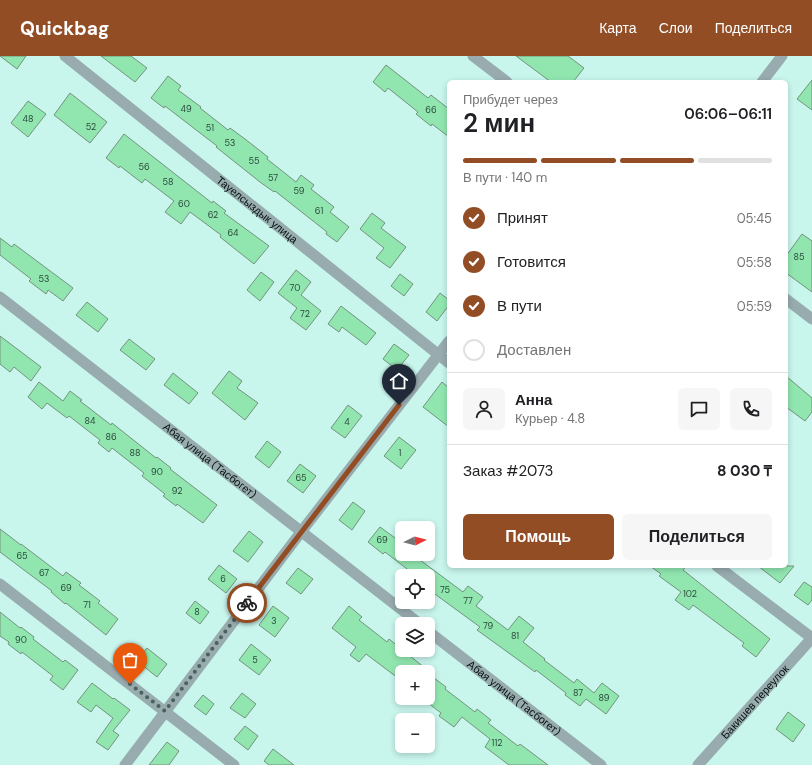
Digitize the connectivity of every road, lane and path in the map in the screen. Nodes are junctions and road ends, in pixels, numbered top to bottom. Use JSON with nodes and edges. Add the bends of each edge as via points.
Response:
{"nodes":[{"id":1,"x":65,"y":56,"type":"edge"},
{"id":2,"x":473,"y":56,"type":"edge"},
{"id":3,"x":782,"y":56,"type":"edge"},
{"id":4,"x":503,"y":80,"type":"edge"},
{"id":5,"x":764,"y":80,"type":"edge"},
{"id":6,"x":0,"y":297,"type":"edge"},
{"id":7,"x":788,"y":301,"type":"edge"},
{"id":8,"x":812,"y":319,"type":"edge"},
{"id":9,"x":447,"y":343,"type":"edge"},
{"id":10,"x":438,"y":354,"type":"junction"},
{"id":11,"x":447,"y":361,"type":"edge"},
{"id":12,"x":301,"y":532,"type":"junction"},
{"id":13,"x":720,"y":568,"type":"edge"},
{"id":14,"x":0,"y":584,"type":"edge"},
{"id":15,"x":411,"y":617,"type":"edge"},
{"id":16,"x":435,"y":635,"type":"edge"},
{"id":17,"x":812,"y":638,"type":"edge"},
{"id":18,"x":165,"y":711,"type":"junction"},
{"id":19,"x":124,"y":765,"type":"edge"},
{"id":20,"x":234,"y":765,"type":"edge"},
{"id":21,"x":601,"y":765,"type":"edge"},
{"id":22,"x":698,"y":765,"type":"edge"}],
"edges":[{"from":1,"to":10,"type":"street","name":"Тауелсыздык улица"},
{"from":2,"to":4,"type":"street"},
{"from":3,"to":5,"type":"street"},
{"from":6,"to":12,"type":"street","name":"Абая улица (Тасбогет)"},
{"from":7,"to":8,"type":"street"},
{"from":9,"to":10,"type":"street"},
{"from":10,"to":11,"type":"street","name":"Тауелсыздык улица"},
{"from":10,"to":12,"type":"street"},
{"from":12,"to":15,"type":"street","name":"Абая улица (Тасбогет)"},
{"from":12,"to":18,"type":"street"},
{"from":13,"to":17,"type":"street"},
{"from":14,"to":18,"type":"street"},
{"from":16,"to":21,"type":"street","name":"Абая улица (Тасбогет)"},
{"from":17,"to":22,"type":"street","name":"Бакишев переулок"},
{"from":18,"to":19,"type":"street"},
{"from":18,"to":20,"type":"street"}]}
